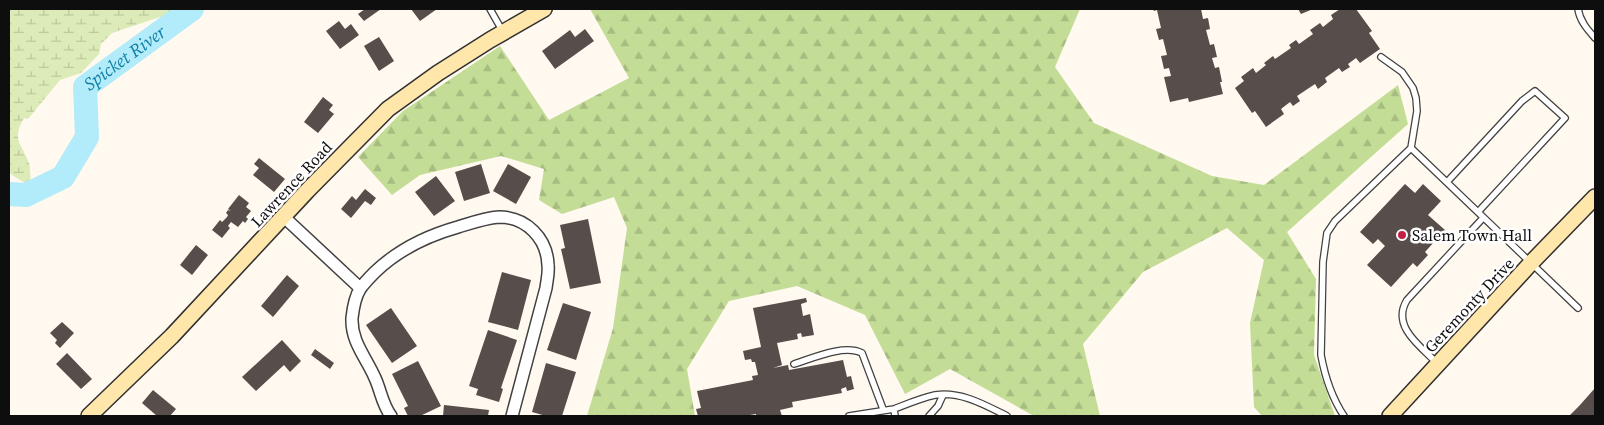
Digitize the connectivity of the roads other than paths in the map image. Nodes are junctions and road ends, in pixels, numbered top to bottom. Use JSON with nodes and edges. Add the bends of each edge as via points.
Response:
{"nodes":[{"id":1,"x":490,"y":9,"type":"edge"},
{"id":2,"x":544,"y":9,"type":"edge"},
{"id":3,"x":1578,"y":9,"type":"edge"},
{"id":4,"x":504,"y":32,"type":"junction"},
{"id":5,"x":1595,"y":38,"type":"edge"},
{"id":6,"x":1381,"y":57,"type":"dead end"},
{"id":7,"x":1411,"y":148,"type":"junction"},
{"id":8,"x":1446,"y":182,"type":"junction"},
{"id":9,"x":1595,"y":197,"type":"edge"},
{"id":10,"x":1478,"y":212,"type":"junction"},
{"id":11,"x":284,"y":217,"type":"junction"},
{"id":12,"x":1483,"y":218,"type":"junction"},
{"id":13,"x":1531,"y":263,"type":"junction"},
{"id":14,"x":360,"y":288,"type":"junction"},
{"id":15,"x":1578,"y":308,"type":"dead end"},
{"id":16,"x":794,"y":364,"type":"dead end"},
{"id":17,"x":1438,"y":364,"type":"junction"},
{"id":18,"x":943,"y":395,"type":"junction"},
{"id":19,"x":883,"y":409,"type":"junction"},
{"id":20,"x":894,"y":409,"type":"junction"},
{"id":21,"x":89,"y":416,"type":"edge"},
{"id":22,"x":391,"y":416,"type":"edge"},
{"id":23,"x":512,"y":416,"type":"edge"},
{"id":24,"x":849,"y":416,"type":"edge"},
{"id":25,"x":895,"y":416,"type":"edge"},
{"id":26,"x":929,"y":416,"type":"edge"},
{"id":27,"x":1006,"y":416,"type":"edge"},
{"id":28,"x":1344,"y":416,"type":"edge"},
{"id":29,"x":1390,"y":416,"type":"edge"}],
"edges":[{"from":1,"to":4,"type":"lane"},
{"from":2,"to":4,"type":"street","name":"Lawrence Road"},
{"from":3,"to":5,"type":"lane","via":[[1585,27]]},
{"from":4,"to":11,"type":"street","name":"Lawrence Road","via":[[438,72],[388,109]]},
{"from":6,"to":7,"type":"lane","via":[[1402,72],[1413,88],[1417,111]]},
{"from":7,"to":8,"type":"lane"},
{"from":7,"to":28,"type":"lane","via":[[1335,221],[1328,233],[1323,262],[1321,355],[1332,392]]},
{"from":8,"to":10,"type":"lane"},
{"from":8,"to":10,"type":"lane","via":[[1535,91],[1565,118]]},
{"from":9,"to":13,"type":"street","name":"Geremonty Drive"},
{"from":10,"to":12,"type":"lane"},
{"from":11,"to":14,"type":"street"},
{"from":11,"to":21,"type":"street","name":"Lawrence Road","via":[[172,336]]},
{"from":12,"to":13,"type":"lane"},
{"from":12,"to":17,"type":"lane","via":[[1403,307],[1403,323],[1410,336]]},
{"from":13,"to":15,"type":"lane"},
{"from":13,"to":17,"type":"street","name":"Geremonty Drive"},
{"from":14,"to":22,"type":"street","via":[[352,316],[354,336]]},
{"from":14,"to":23,"type":"street","via":[[396,254],[438,233],[487,218],[512,219],[531,229],[544,246],[548,276]]},
{"from":16,"to":19,"type":"lane","via":[[824,354],[857,350],[862,353]]},
{"from":17,"to":29,"type":"street","name":"Geremonty Drive"},
{"from":18,"to":20,"type":"lane"},
{"from":18,"to":26,"type":"lane"},
{"from":18,"to":27,"type":"lane","via":[[970,399]]},
{"from":19,"to":20,"type":"lane"},
{"from":19,"to":24,"type":"lane"},
{"from":20,"to":25,"type":"lane"}]}
